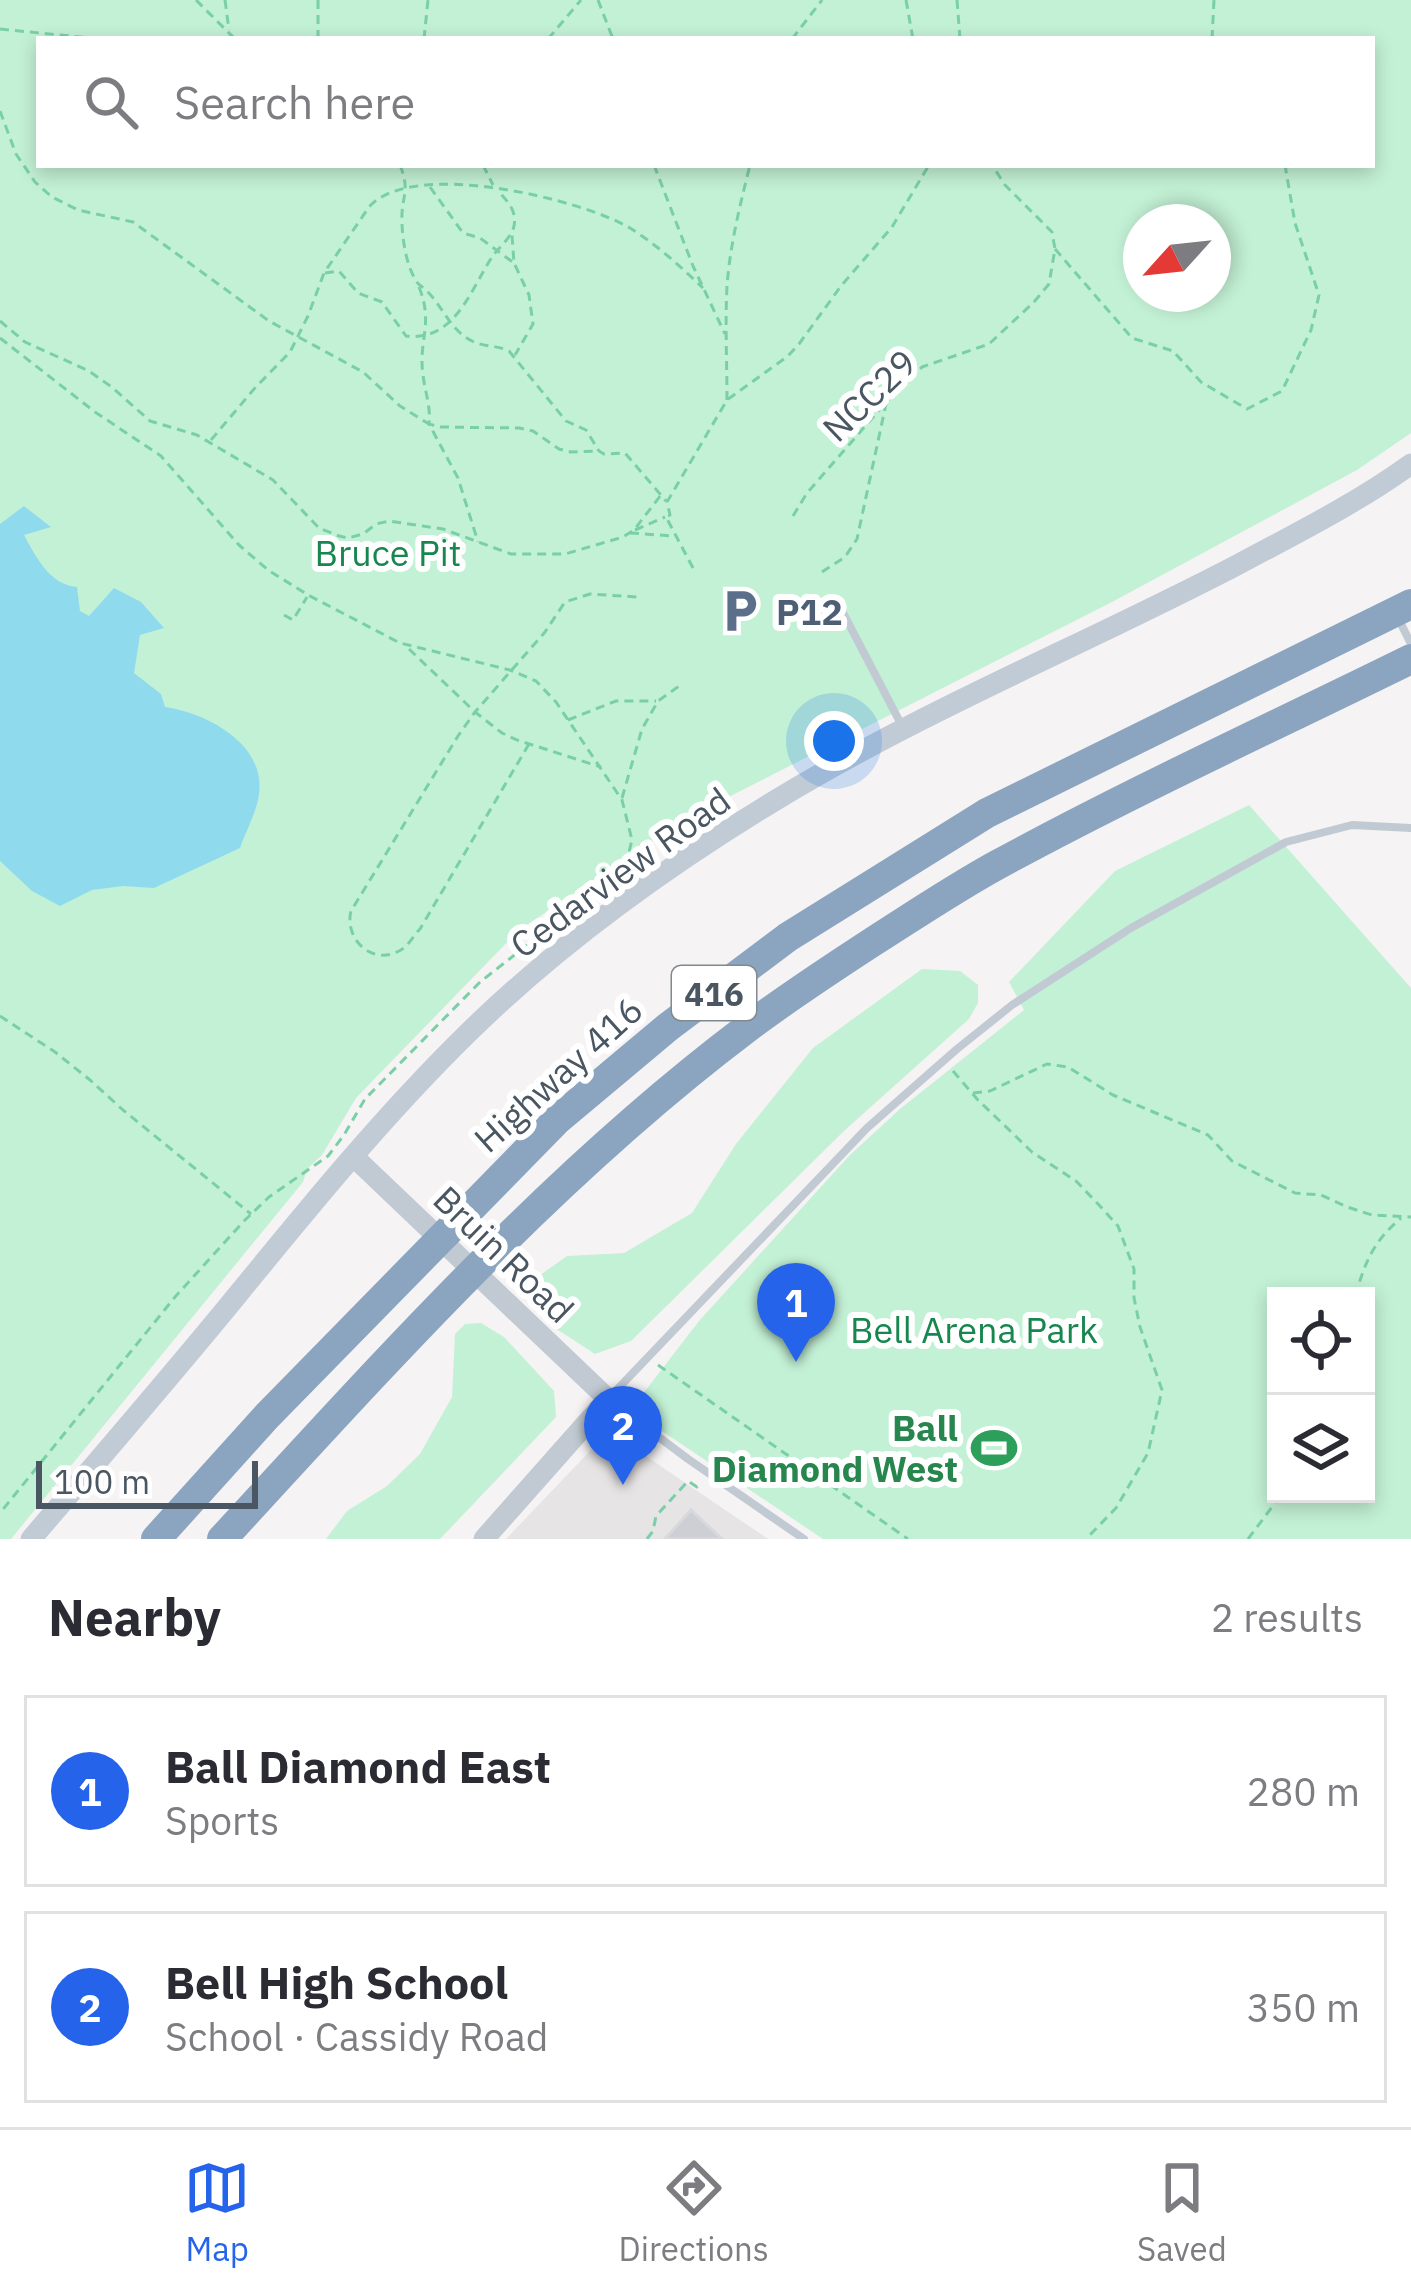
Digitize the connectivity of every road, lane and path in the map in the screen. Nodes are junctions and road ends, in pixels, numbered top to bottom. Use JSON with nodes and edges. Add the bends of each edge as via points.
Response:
{"nodes":[{"id":1,"x":196,"y":0,"type":"edge"},
{"id":2,"x":225,"y":0,"type":"edge"},
{"id":3,"x":318,"y":0,"type":"edge"},
{"id":4,"x":428,"y":0,"type":"edge"},
{"id":5,"x":581,"y":0,"type":"edge"},
{"id":6,"x":598,"y":0,"type":"edge"},
{"id":7,"x":822,"y":0,"type":"edge"},
{"id":8,"x":906,"y":0,"type":"edge"},
{"id":9,"x":957,"y":0,"type":"edge"},
{"id":10,"x":1214,"y":0,"type":"edge"},
{"id":11,"x":0,"y":29,"type":"edge"},
{"id":12,"x":229,"y":32,"type":"junction"},
{"id":13,"x":70,"y":36,"type":"edge"},
{"id":14,"x":232,"y":36,"type":"edge"},
{"id":15,"x":318,"y":36,"type":"edge"},
{"id":16,"x":424,"y":36,"type":"edge"},
{"id":17,"x":551,"y":36,"type":"edge"},
{"id":18,"x":612,"y":36,"type":"edge"},
{"id":19,"x":794,"y":36,"type":"edge"},
{"id":20,"x":912,"y":36,"type":"edge"},
{"id":21,"x":960,"y":36,"type":"edge"},
{"id":22,"x":1213,"y":36,"type":"edge"},
{"id":23,"x":0,"y":111,"type":"edge"},
{"id":24,"x":401,"y":168,"type":"edge"},
{"id":25,"x":485,"y":168,"type":"edge"},
{"id":26,"x":655,"y":168,"type":"edge"},
{"id":27,"x":749,"y":168,"type":"edge"},
{"id":28,"x":927,"y":168,"type":"edge"},
{"id":29,"x":994,"y":168,"type":"edge"},
{"id":30,"x":1286,"y":168,"type":"edge"},
{"id":31,"x":428,"y":184,"type":"junction"},
{"id":32,"x":408,"y":187,"type":"junction"},
{"id":33,"x":496,"y":188,"type":"junction"},
{"id":34,"x":512,"y":233,"type":"junction"},
{"id":35,"x":1055,"y":249,"type":"junction"},
{"id":36,"x":496,"y":251,"type":"junction"},
{"id":37,"x":514,"y":263,"type":"junction"},
{"id":38,"x":324,"y":273,"type":"junction"},
{"id":39,"x":419,"y":285,"type":"junction"},
{"id":40,"x":703,"y":288,"type":"junction"},
{"id":41,"x":0,"y":321,"type":"edge"},
{"id":42,"x":449,"y":321,"type":"junction"},
{"id":43,"x":298,"y":335,"type":"junction"},
{"id":44,"x":725,"y":335,"type":"junction"},
{"id":45,"x":424,"y":336,"type":"junction"},
{"id":46,"x":0,"y":338,"type":"edge"},
{"id":47,"x":514,"y":357,"type":"junction"},
{"id":48,"x":727,"y":400,"type":"junction"},
{"id":49,"x":886,"y":403,"type":"junction"},
{"id":50,"x":429,"y":424,"type":"junction"},
{"id":51,"x":210,"y":442,"type":"junction"},
{"id":52,"x":599,"y":451,"type":"junction"},
{"id":53,"x":1411,"y":464,"type":"edge"},
{"id":54,"x":661,"y":495,"type":"junction"},
{"id":55,"x":667,"y":502,"type":"junction"},
{"id":56,"x":793,"y":516,"type":"dead end"},
{"id":57,"x":666,"y":517,"type":"junction"},
{"id":58,"x":631,"y":532,"type":"junction"},
{"id":59,"x":676,"y":536,"type":"junction"},
{"id":60,"x":478,"y":542,"type":"junction"},
{"id":61,"x":693,"y":568,"type":"dead end"},
{"id":62,"x":822,"y":572,"type":"dead end"},
{"id":63,"x":308,"y":595,"type":"junction"},
{"id":64,"x":638,"y":597,"type":"dead end"},
{"id":65,"x":839,"y":605,"type":"dead end"},
{"id":66,"x":1403,"y":608,"type":"edge"},
{"id":67,"x":284,"y":615,"type":"dead end"},
{"id":68,"x":1411,"y":644,"type":"edge"},
{"id":69,"x":406,"y":645,"type":"junction"},
{"id":70,"x":1411,"y":659,"type":"edge"},
{"id":71,"x":510,"y":670,"type":"junction"},
{"id":72,"x":682,"y":684,"type":"dead end"},
{"id":73,"x":658,"y":701,"type":"junction"},
{"id":74,"x":475,"y":712,"type":"junction"},
{"id":75,"x":568,"y":720,"type":"junction"},
{"id":76,"x":903,"y":729,"type":"junction"},
{"id":77,"x":529,"y":744,"type":"junction"},
{"id":78,"x":602,"y":768,"type":"junction"},
{"id":79,"x":622,"y":800,"type":"junction"},
{"id":80,"x":1411,"y":828,"type":"edge"},
{"id":81,"x":0,"y":1016,"type":"edge"},
{"id":82,"x":944,"y":1060,"type":"junction"},
{"id":83,"x":971,"y":1093,"type":"junction"},
{"id":84,"x":354,"y":1157,"type":"junction"},
{"id":85,"x":251,"y":1214,"type":"junction"},
{"id":86,"x":1411,"y":1216,"type":"edge"},
{"id":87,"x":1402,"y":1217,"type":"junction"},
{"id":88,"x":1357,"y":1287,"type":"edge"},
{"id":89,"x":647,"y":1358,"type":"junction"},
{"id":90,"x":608,"y":1399,"type":"junction"},
{"id":91,"x":709,"y":1472,"type":"junction"},
{"id":92,"x":1276,"y":1503,"type":"edge"},
{"id":93,"x":0,"y":1513,"type":"edge"},
{"id":94,"x":32,"y":1539,"type":"edge"},
{"id":95,"x":156,"y":1539,"type":"edge"},
{"id":96,"x":222,"y":1539,"type":"edge"},
{"id":97,"x":484,"y":1539,"type":"edge"},
{"id":98,"x":647,"y":1539,"type":"edge"},
{"id":99,"x":804,"y":1539,"type":"edge"},
{"id":100,"x":908,"y":1539,"type":"edge"},
{"id":101,"x":1086,"y":1539,"type":"edge"},
{"id":102,"x":1248,"y":1539,"type":"edge"}],
"edges":[{"from":1,"to":12,"type":"path"},
{"from":2,"to":12,"type":"path"},
{"from":3,"to":15,"type":"path"},
{"from":4,"to":16,"type":"path"},
{"from":5,"to":17,"type":"path"},
{"from":6,"to":18,"type":"path"},
{"from":7,"to":19,"type":"path"},
{"from":8,"to":20,"type":"path"},
{"from":9,"to":21,"type":"path"},
{"from":10,"to":22,"type":"path"},
{"from":11,"to":13,"type":"path"},
{"from":12,"to":14,"type":"path"},
{"from":23,"to":43,"type":"path","via":[[16,154],[52,197],[133,222],[226,293]]},
{"from":24,"to":32,"type":"path"},
{"from":25,"to":33,"type":"path"},
{"from":26,"to":40,"type":"path"},
{"from":27,"to":44,"type":"path"},
{"from":28,"to":48,"type":"path","via":[[892,227],[799,344]]},
{"from":29,"to":35,"type":"path","via":[[1052,232]]},
{"from":30,"to":35,"type":"path","via":[[1318,295],[1282,391],[1247,409],[1201,382],[1173,351],[1132,338]]},
{"from":31,"to":32,"type":"path"},
{"from":31,"to":33,"type":"path"},
{"from":31,"to":36,"type":"path","via":[[463,233]]},
{"from":32,"to":38,"type":"path","via":[[376,199]]},
{"from":32,"to":39,"type":"path","via":[[402,229]]},
{"from":33,"to":34,"type":"path","via":[[512,207]]},
{"from":33,"to":40,"type":"path","via":[[626,226]]},
{"from":34,"to":36,"type":"path"},
{"from":34,"to":37,"type":"path"},
{"from":35,"to":49,"type":"path","name":"NCC29","via":[[1049,284],[989,344],[922,367]]},
{"from":36,"to":37,"type":"path"},
{"from":36,"to":42,"type":"path"},
{"from":37,"to":47,"type":"path","via":[[533,324]]},
{"from":38,"to":43,"type":"path"},
{"from":38,"to":45,"type":"path","via":[[339,272],[358,293],[382,302],[406,336]]},
{"from":39,"to":42,"type":"path"},
{"from":39,"to":45,"type":"path","via":[[428,311]]},
{"from":40,"to":44,"type":"path"},
{"from":41,"to":51,"type":"path","via":[[25,342],[89,371],[150,421]]},
{"from":42,"to":45,"type":"path"},
{"from":42,"to":47,"type":"path","via":[[476,343]]},
{"from":43,"to":50,"type":"path"},
{"from":43,"to":51,"type":"path"},
{"from":44,"to":48,"type":"path"},
{"from":45,"to":50,"type":"path"},
{"from":46,"to":63,"type":"path","via":[[161,456],[239,545]]},
{"from":47,"to":52,"type":"path"},
{"from":48,"to":55,"type":"path"},
{"from":49,"to":56,"type":"path","name":"NCC29"},
{"from":49,"to":62,"type":"path","via":[[857,539]]},
{"from":50,"to":52,"type":"path","via":[[519,428],[560,449]]},
{"from":50,"to":60,"type":"path","via":[[458,478]]},
{"from":51,"to":60,"type":"path","via":[[273,480],[320,528],[340,536],[389,521]]},
{"from":52,"to":54,"type":"path","via":[[625,453]]},
{"from":53,"to":76,"type":"main road","name":"Cedarview Road","via":[[1318,523]]},
{"from":54,"to":55,"type":"path"},
{"from":54,"to":58,"type":"path"},
{"from":55,"to":57,"type":"path"},
{"from":57,"to":58,"type":"path"},
{"from":57,"to":59,"type":"path"},
{"from":58,"to":59,"type":"path"},
{"from":58,"to":60,"type":"path","via":[[538,556]]},
{"from":59,"to":61,"type":"path"},
{"from":63,"to":67,"type":"path","via":[[293,620]]},
{"from":63,"to":69,"type":"path"},
{"from":64,"to":71,"type":"path","via":[[590,594],[565,602]]},
{"from":65,"to":76,"type":"lane"},
{"from":66,"to":68,"type":"lane"},
{"from":66,"to":95,"type":"highway","name":"Highway 416","number":"416","via":[[987,813],[788,937],[557,1120]]},
{"from":69,"to":71,"type":"path"},
{"from":69,"to":74,"type":"path"},
{"from":70,"to":96,"type":"highway","number":"416","via":[[993,867],[748,1028],[529,1214]]},
{"from":71,"to":74,"type":"path"},
{"from":71,"to":75,"type":"path","via":[[536,681]]},
{"from":72,"to":73,"type":"path"},
{"from":73,"to":75,"type":"path","via":[[616,701]]},
{"from":73,"to":79,"type":"path"},
{"from":74,"to":77,"type":"path"},
{"from":74,"to":77,"type":"path","via":[[350,910],[359,946],[393,954],[420,929]]},
{"from":75,"to":78,"type":"path"},
{"from":76,"to":84,"type":"main road","name":"Cedarview Road","via":[[769,804],[592,927],[472,1029]]},
{"from":77,"to":78,"type":"path"},
{"from":78,"to":79,"type":"path"},
{"from":79,"to":85,"type":"path","via":[[632,840],[618,874],[480,982],[364,1099],[328,1156]]},
{"from":80,"to":82,"type":"lane","via":[[1352,825],[1286,842],[1131,928]]},
{"from":81,"to":85,"type":"path"},
{"from":82,"to":83,"type":"path"},
{"from":82,"to":89,"type":"lane","via":[[867,1128]]},
{"from":83,"to":87,"type":"path","via":[[1047,1064],[1068,1067],[1208,1136],[1232,1161],[1295,1193]]},
{"from":83,"to":101,"type":"path","via":[[1100,1205],[1118,1226],[1134,1269],[1140,1327],[1162,1390],[1148,1454]]},
{"from":84,"to":90,"type":"street","name":"Bruin Road"},
{"from":84,"to":94,"type":"main road","name":"Cedarview Road"},
{"from":85,"to":93,"type":"path"},
{"from":86,"to":87,"type":"path"},
{"from":87,"to":88,"type":"path","via":[[1370,1250]]},
{"from":89,"to":90,"type":"lane"},
{"from":89,"to":100,"type":"path"},
{"from":90,"to":91,"type":"lane"},
{"from":90,"to":97,"type":"street"},
{"from":91,"to":98,"type":"path","via":[[697,1487],[688,1481]]},
{"from":91,"to":99,"type":"lane"},
{"from":92,"to":102,"type":"path"}]}
